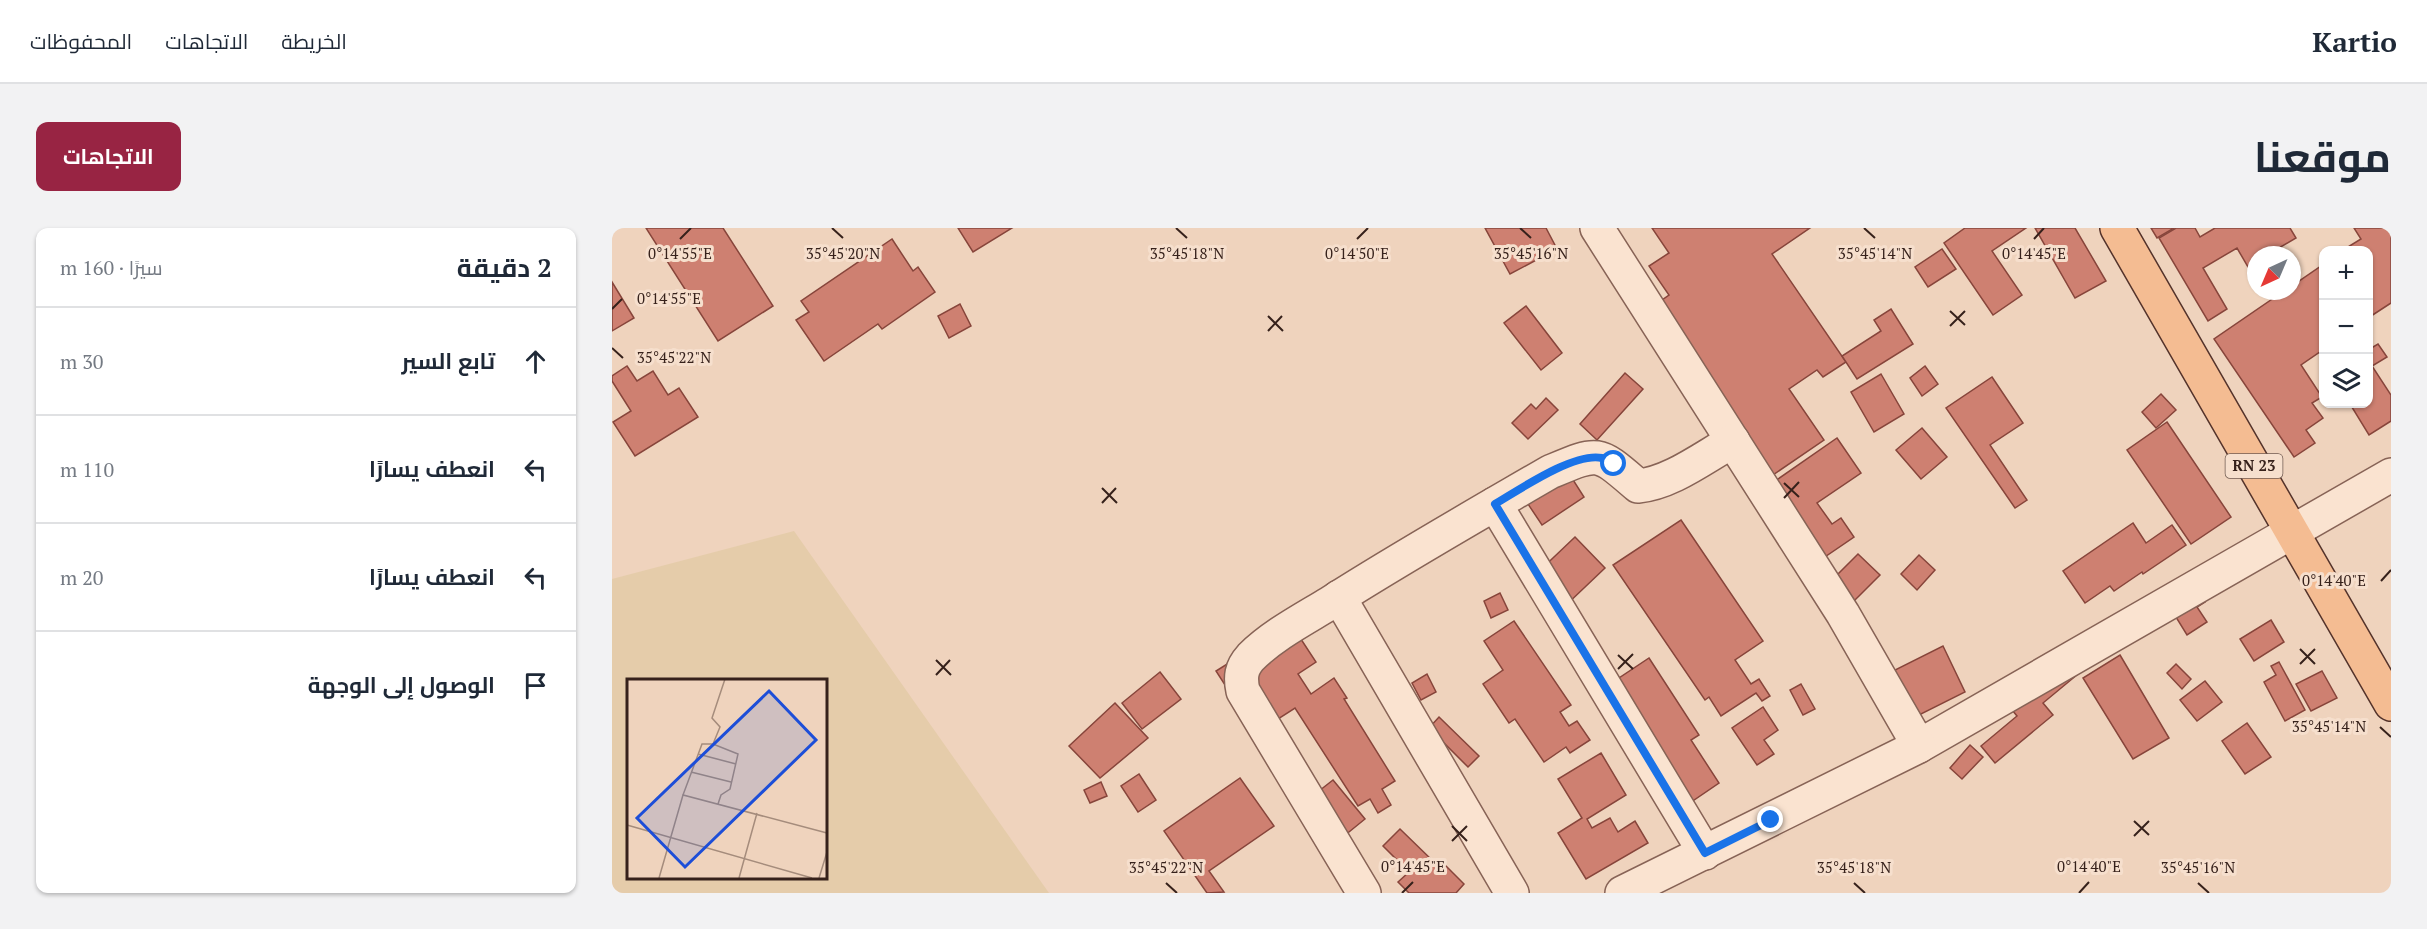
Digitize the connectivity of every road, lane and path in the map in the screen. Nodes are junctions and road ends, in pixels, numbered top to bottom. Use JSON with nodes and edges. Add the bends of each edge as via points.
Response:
{"nodes":[{"id":1,"x":1597,"y":228,"type":"edge"},
{"id":2,"x":2117,"y":228,"type":"edge"},
{"id":3,"x":1733,"y":441,"type":"junction"},
{"id":4,"x":2391,"y":475,"type":"edge"},
{"id":5,"x":1495,"y":504,"type":"junction"},
{"id":6,"x":2292,"y":532,"type":"junction"},
{"id":7,"x":1339,"y":597,"type":"junction"},
{"id":8,"x":2391,"y":704,"type":"edge"},
{"id":9,"x":1919,"y":746,"type":"junction"},
{"id":10,"x":1705,"y":853,"type":"junction"},
{"id":11,"x":1364,"y":893,"type":"edge"},
{"id":12,"x":1512,"y":893,"type":"edge"},
{"id":13,"x":1622,"y":893,"type":"edge"}],
"edges":[{"from":1,"to":3,"type":"street"},
{"from":2,"to":6,"type":"main road","number":"RN 23"},
{"from":3,"to":5,"type":"street","via":[[1650,485],[1638,486],[1603,458],[1583,458]]},
{"from":3,"to":9,"type":"street","via":[[1843,614]]},
{"from":4,"to":6,"type":"street"},
{"from":5,"to":7,"type":"street"},
{"from":5,"to":10,"type":"street"},
{"from":6,"to":8,"type":"main road","number":"RN 23"},
{"from":6,"to":9,"type":"street"},
{"from":7,"to":11,"type":"street","via":[[1251,657],[1240,680]]},
{"from":7,"to":12,"type":"street"},
{"from":9,"to":10,"type":"street"},
{"from":10,"to":13,"type":"street"}]}
